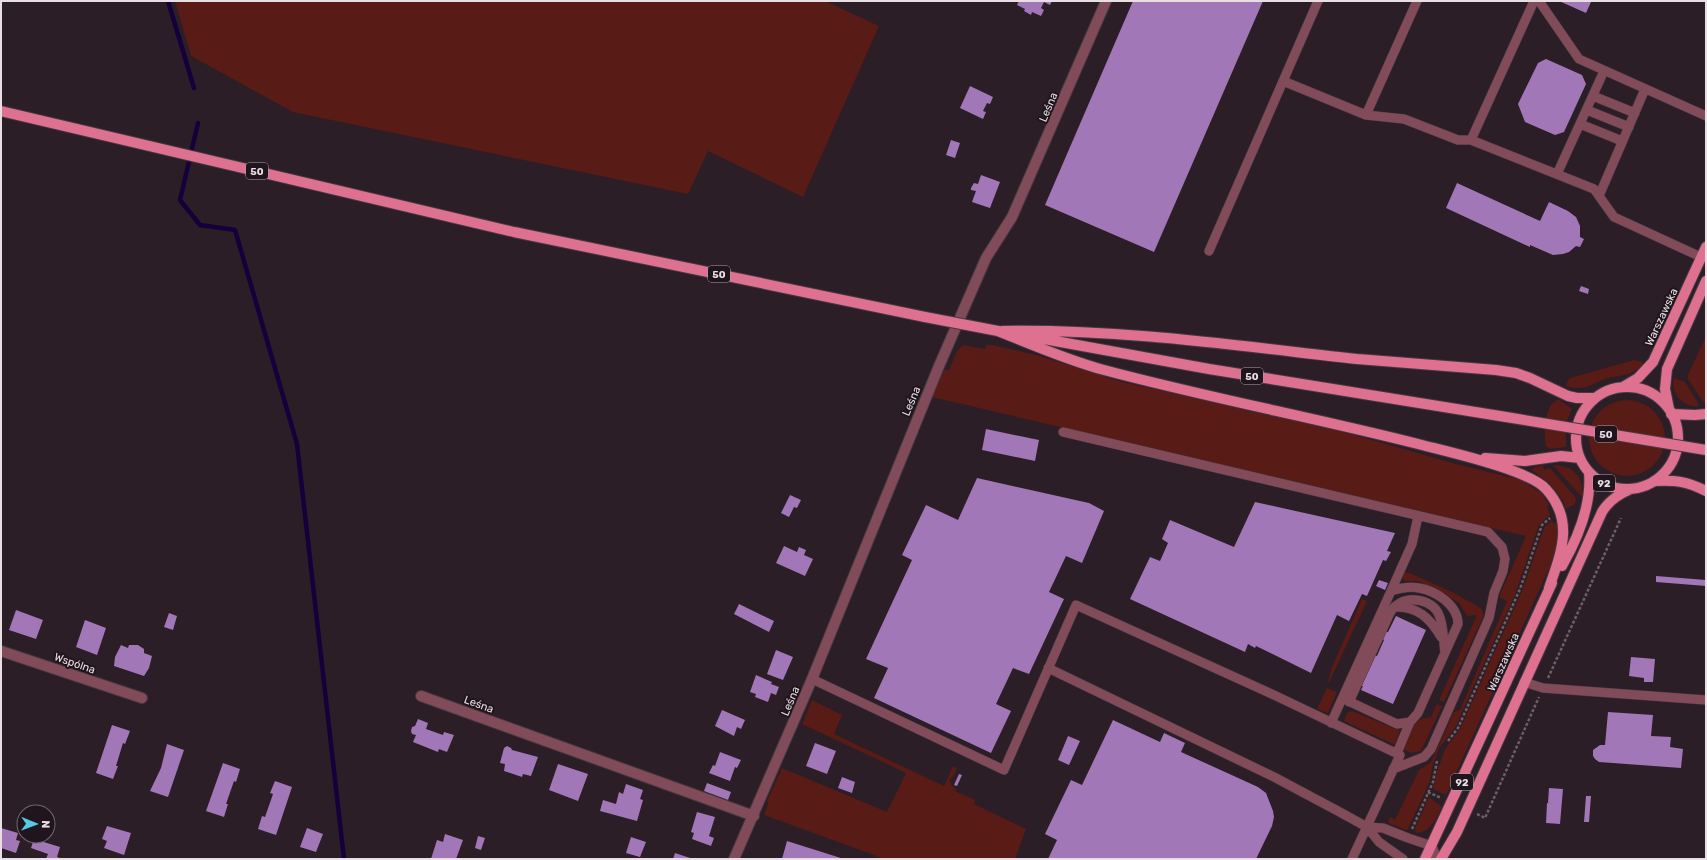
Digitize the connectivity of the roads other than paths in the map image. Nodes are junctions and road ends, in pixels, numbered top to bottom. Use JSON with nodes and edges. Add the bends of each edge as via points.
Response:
{"nodes":[{"id":1,"x":1106,"y":1,"type":"edge"},
{"id":2,"x":1318,"y":1,"type":"edge"},
{"id":3,"x":1418,"y":1,"type":"edge"},
{"id":4,"x":1534,"y":1,"type":"edge"},
{"id":5,"x":1539,"y":1,"type":"edge"},
{"id":6,"x":1604,"y":71,"type":"junction"},
{"id":7,"x":1283,"y":81,"type":"junction"},
{"id":8,"x":1645,"y":89,"type":"junction"},
{"id":9,"x":1593,"y":96,"type":"junction"},
{"id":10,"x":1587,"y":110,"type":"junction"},
{"id":11,"x":1,"y":111,"type":"edge"},
{"id":12,"x":1634,"y":113,"type":"junction"},
{"id":13,"x":1366,"y":114,"type":"junction"},
{"id":14,"x":1706,"y":116,"type":"edge"},
{"id":15,"x":1580,"y":124,"type":"junction"},
{"id":16,"x":1628,"y":127,"type":"junction"},
{"id":17,"x":1471,"y":140,"type":"junction"},
{"id":18,"x":1622,"y":141,"type":"junction"},
{"id":19,"x":1557,"y":174,"type":"junction"},
{"id":20,"x":1598,"y":196,"type":"junction"},
{"id":21,"x":1706,"y":246,"type":"edge"},
{"id":22,"x":1209,"y":251,"type":"dead end"},
{"id":23,"x":1701,"y":257,"type":"junction"},
{"id":24,"x":1706,"y":281,"type":"edge"},
{"id":25,"x":998,"y":331,"type":"junction"},
{"id":26,"x":1624,"y":387,"type":"junction"},
{"id":27,"x":1595,"y":398,"type":"junction"},
{"id":28,"x":1670,"y":411,"type":"junction"},
{"id":29,"x":1706,"y":414,"type":"edge"},
{"id":30,"x":1062,"y":432,"type":"dead end"},
{"id":31,"x":1706,"y":450,"type":"edge"},
{"id":32,"x":1463,"y":455,"type":"junction"},
{"id":33,"x":1580,"y":458,"type":"junction"},
{"id":34,"x":1589,"y":472,"type":"junction"},
{"id":35,"x":1654,"y":481,"type":"junction"},
{"id":36,"x":1631,"y":489,"type":"junction"},
{"id":37,"x":1706,"y":490,"type":"edge"},
{"id":38,"x":1418,"y":516,"type":"junction"},
{"id":39,"x":1549,"y":588,"type":"junction"},
{"id":40,"x":1391,"y":590,"type":"junction"},
{"id":41,"x":1,"y":651,"type":"edge"},
{"id":42,"x":1445,"y":653,"type":"junction"},
{"id":43,"x":1048,"y":668,"type":"junction"},
{"id":44,"x":812,"y":679,"type":"junction"},
{"id":45,"x":1524,"y":682,"type":"junction"},
{"id":46,"x":421,"y":696,"type":"dead end"},
{"id":47,"x":142,"y":698,"type":"dead end"},
{"id":48,"x":1345,"y":700,"type":"junction"},
{"id":49,"x":1706,"y":700,"type":"edge"},
{"id":50,"x":1410,"y":722,"type":"junction"},
{"id":51,"x":1332,"y":723,"type":"junction"},
{"id":52,"x":1396,"y":753,"type":"junction"},
{"id":53,"x":1393,"y":769,"type":"junction"},
{"id":54,"x":754,"y":816,"type":"junction"},
{"id":55,"x":1367,"y":827,"type":"junction"},
{"id":56,"x":1432,"y":846,"type":"junction"},
{"id":57,"x":734,"y":859,"type":"edge"},
{"id":58,"x":1352,"y":859,"type":"edge"},
{"id":59,"x":1403,"y":859,"type":"edge"},
{"id":60,"x":1425,"y":859,"type":"edge"},
{"id":61,"x":1438,"y":859,"type":"edge"},
{"id":62,"x":1441,"y":859,"type":"edge"}],
"edges":[{"from":1,"to":44,"type":"street","name":"Leśna","via":[[1012,217],[986,258],[939,366]]},
{"from":2,"to":7,"type":"lane"},
{"from":3,"to":13,"type":"lane"},
{"from":4,"to":17,"type":"lane"},
{"from":5,"to":6,"type":"lane","via":[[1579,59]]},
{"from":6,"to":8,"type":"lane"},
{"from":6,"to":9,"type":"lane"},
{"from":7,"to":13,"type":"lane"},
{"from":7,"to":22,"type":"lane"},
{"from":8,"to":12,"type":"lane"},
{"from":8,"to":14,"type":"lane"},
{"from":9,"to":10,"type":"lane"},
{"from":9,"to":12,"type":"lane"},
{"from":10,"to":15,"type":"lane"},
{"from":10,"to":16,"type":"lane"},
{"from":11,"to":25,"type":"main road","number":"50","bridge":true,"via":[[514,232]]},
{"from":12,"to":16,"type":"lane"},
{"from":13,"to":17,"type":"lane","via":[[1404,119],[1458,140]]},
{"from":15,"to":18,"type":"lane"},
{"from":15,"to":19,"type":"lane"},
{"from":16,"to":18,"type":"lane"},
{"from":17,"to":19,"type":"lane"},
{"from":18,"to":20,"type":"lane"},
{"from":19,"to":20,"type":"lane","via":[[1594,189]]},
{"from":20,"to":23,"type":"lane","via":[[1614,217]]},
{"from":21,"to":23,"type":"main road","name":"Warszawska","number":"92"},
{"from":23,"to":26,"type":"main road","name":"Warszawska","number":"92","via":[[1653,362],[1638,378]]},
{"from":24,"to":28,"type":"main road","number":"92","via":[[1667,369],[1665,389]]},
{"from":25,"to":27,"type":"main road","via":[[1055,330],[1108,333],[1216,342],[1357,359],[1496,370],[1530,378],[1568,396]]},
{"from":25,"to":31,"type":"main road","number":"50","bridge":true,"via":[[1210,369]]},
{"from":25,"to":32,"type":"main road","via":[[1052,353],[1103,369]]},
{"from":26,"to":27,"type":"main road","number":"92","via":[[1608,390]]},
{"from":26,"to":28,"type":"main road","number":"92","via":[[1649,392],[1660,399]]},
{"from":27,"to":33,"type":"main road","number":"92","via":[[1587,405],[1576,430]]},
{"from":28,"to":29,"type":"main road","via":[[1695,416]]},
{"from":28,"to":35,"type":"main road","number":"92","via":[[1677,429],[1676,448],[1669,466]]},
{"from":30,"to":38,"type":"lane"},
{"from":32,"to":33,"type":"main road","via":[[1512,461],[1561,456]]},
{"from":32,"to":39,"type":"main road","via":[[1533,479],[1554,498],[1564,525],[1564,542]]},
{"from":33,"to":34,"type":"main road","number":"92"},
{"from":34,"to":36,"type":"main road","number":"92","via":[[1601,482]]},
{"from":34,"to":39,"type":"main road","name":"Warszawska","number":"92","via":[[1589,500],[1584,516],[1567,558]]},
{"from":35,"to":36,"type":"main road","number":"92"},
{"from":35,"to":37,"type":"main road","via":[[1684,481]]},
{"from":36,"to":45,"type":"main road","number":"92","via":[[1620,493],[1605,506]]},
{"from":38,"to":40,"type":"lane","via":[[1412,544]]},
{"from":38,"to":53,"type":"lane","via":[[1488,532],[1502,546],[1505,565],[1494,593],[1489,618],[1431,749],[1424,757]]},
{"from":39,"to":56,"type":"main road","name":"Warszawska","number":"92"},
{"from":40,"to":42,"type":"lane","via":[[1419,588],[1435,594],[1451,606],[1458,624]]},
{"from":40,"to":48,"type":"lane"},
{"from":41,"to":47,"type":"street","name":"Wspólna"},
{"from":42,"to":48,"type":"lane","via":[[1440,616],[1432,606],[1415,600],[1400,602],[1394,607]]},
{"from":42,"to":50,"type":"lane","via":[[1418,714]]},
{"from":43,"to":44,"type":"lane","via":[[1004,770]]},
{"from":43,"to":51,"type":"lane","via":[[1076,605]]},
{"from":43,"to":55,"type":"lane","via":[[1274,777]]},
{"from":44,"to":54,"type":"street","name":"Leśna"},
{"from":45,"to":49,"type":"lane","via":[[1543,688]]},
{"from":45,"to":62,"type":"main road","number":"92","via":[[1457,832]]},
{"from":46,"to":54,"type":"street","name":"Leśna"},
{"from":48,"to":50,"type":"lane","via":[[1396,724]]},
{"from":48,"to":51,"type":"lane"},
{"from":50,"to":52,"type":"lane"},
{"from":51,"to":52,"type":"lane"},
{"from":52,"to":53,"type":"lane","via":[[1400,755]]},
{"from":53,"to":55,"type":"lane"},
{"from":54,"to":57,"type":"street","name":"Leśna"},
{"from":55,"to":56,"type":"lane","via":[[1383,828]]},
{"from":55,"to":58,"type":"lane"},
{"from":55,"to":59,"type":"lane","via":[[1379,842]]},
{"from":56,"to":60,"type":"main road","name":"Warszawska","number":"92"},
{"from":56,"to":61,"type":"lane"}]}
